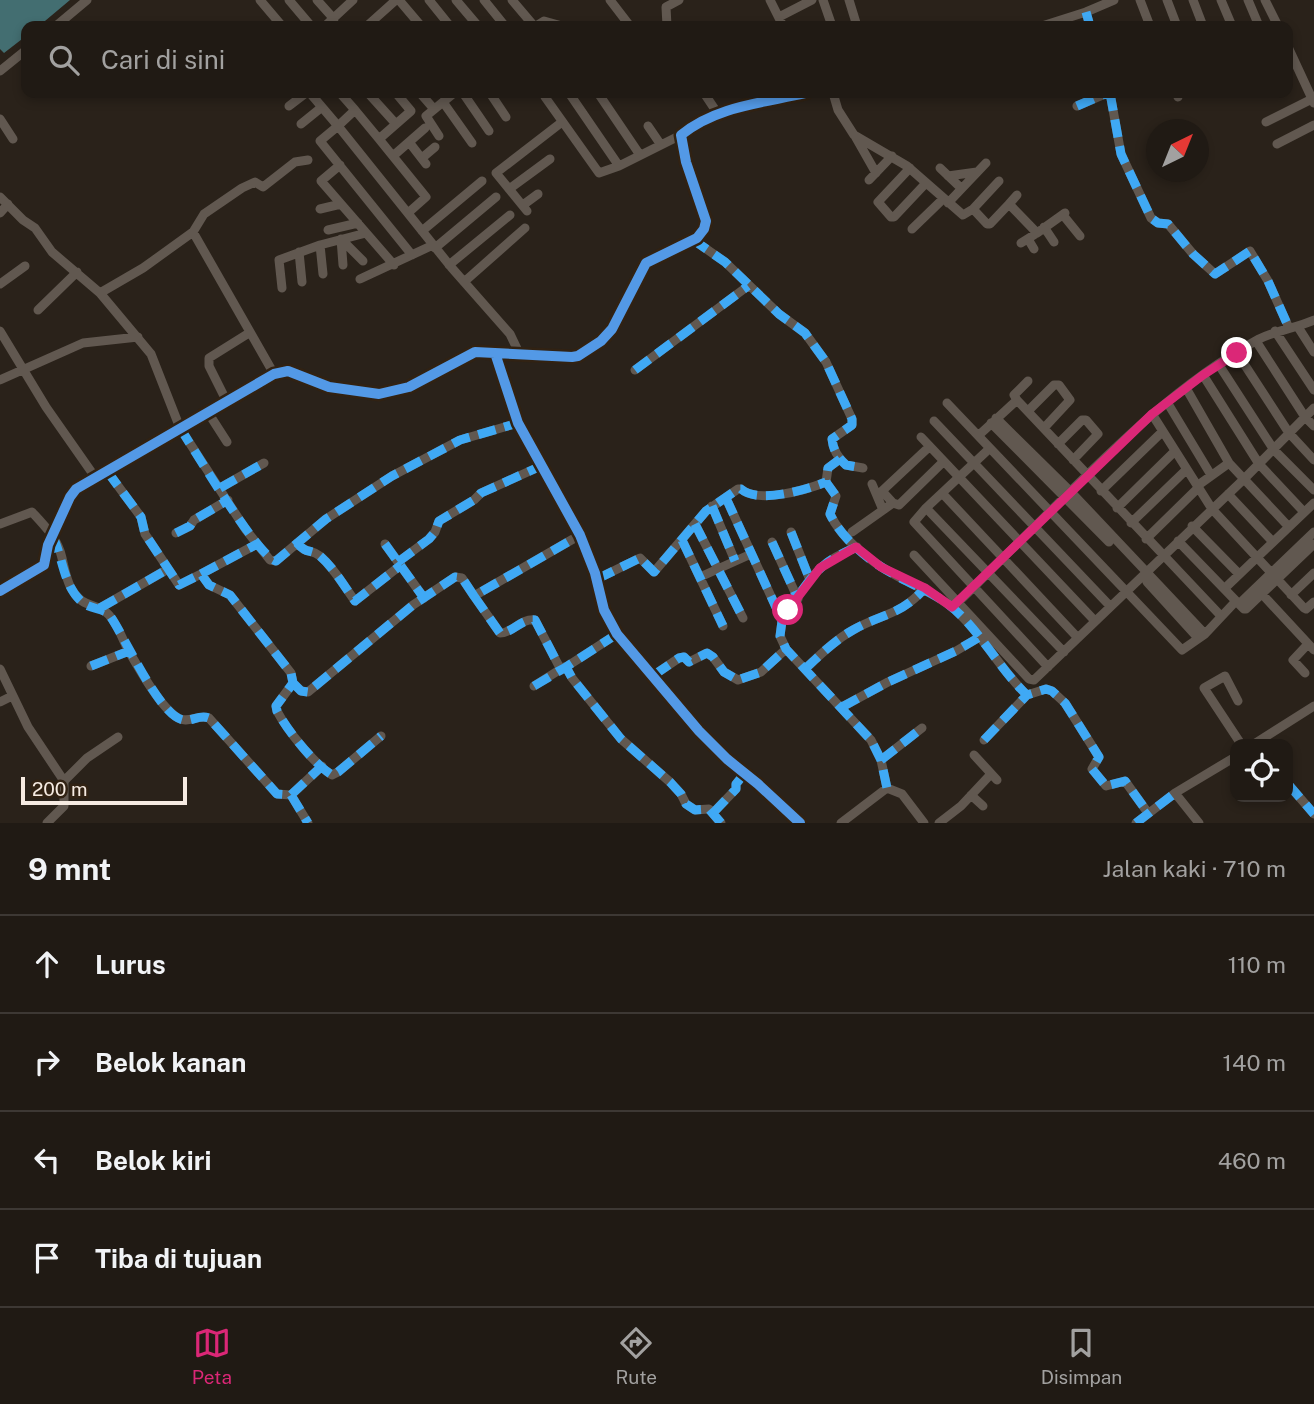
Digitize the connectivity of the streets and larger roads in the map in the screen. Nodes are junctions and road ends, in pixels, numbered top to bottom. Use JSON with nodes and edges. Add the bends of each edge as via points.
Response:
{"nodes":[{"id":1,"x":87,"y":0,"type":"edge"},
{"id":2,"x":260,"y":0,"type":"edge"},
{"id":3,"x":289,"y":0,"type":"edge"},
{"id":4,"x":317,"y":0,"type":"edge"},
{"id":5,"x":359,"y":0,"type":"edge"},
{"id":6,"x":397,"y":0,"type":"edge"},
{"id":7,"x":429,"y":0,"type":"edge"},
{"id":8,"x":456,"y":0,"type":"edge"},
{"id":9,"x":484,"y":0,"type":"edge"},
{"id":10,"x":512,"y":0,"type":"edge"},
{"id":11,"x":610,"y":0,"type":"edge"},
{"id":12,"x":679,"y":0,"type":"edge"},
{"id":13,"x":770,"y":0,"type":"edge"},
{"id":14,"x":812,"y":0,"type":"edge"},
{"id":15,"x":823,"y":0,"type":"edge"},
{"id":16,"x":849,"y":0,"type":"edge"},
{"id":17,"x":1114,"y":0,"type":"edge"},
{"id":18,"x":1140,"y":0,"type":"edge"},
{"id":19,"x":1167,"y":0,"type":"edge"},
{"id":20,"x":1193,"y":0,"type":"edge"},
{"id":21,"x":1221,"y":0,"type":"edge"},
{"id":22,"x":1248,"y":0,"type":"edge"},
{"id":23,"x":1265,"y":0,"type":"edge"},
{"id":24,"x":348,"y":2,"type":"edge"},
{"id":25,"x":796,"y":3,"type":"edge"},
{"id":26,"x":1086,"y":12,"type":"junction"},
{"id":27,"x":334,"y":19,"type":"junction"},
{"id":28,"x":62,"y":21,"type":"edge"},
{"id":29,"x":278,"y":21,"type":"edge"},
{"id":30,"x":307,"y":21,"type":"edge"},
{"id":31,"x":332,"y":21,"type":"edge"},
{"id":32,"x":373,"y":21,"type":"edge"},
{"id":33,"x":416,"y":21,"type":"edge"},
{"id":34,"x":446,"y":21,"type":"edge"},
{"id":35,"x":474,"y":21,"type":"edge"},
{"id":36,"x":501,"y":21,"type":"edge"},
{"id":37,"x":531,"y":21,"type":"edge"},
{"id":38,"x":626,"y":21,"type":"edge"},
{"id":39,"x":667,"y":21,"type":"edge"},
{"id":40,"x":780,"y":21,"type":"edge"},
{"id":41,"x":782,"y":21,"type":"edge"},
{"id":42,"x":830,"y":21,"type":"edge"},
{"id":43,"x":855,"y":21,"type":"edge"},
{"id":44,"x":1058,"y":21,"type":"edge"},
{"id":45,"x":1089,"y":21,"type":"edge"},
{"id":46,"x":1148,"y":21,"type":"edge"},
{"id":47,"x":1175,"y":21,"type":"edge"},
{"id":48,"x":1201,"y":21,"type":"edge"},
{"id":49,"x":1230,"y":21,"type":"edge"},
{"id":50,"x":1257,"y":21,"type":"edge"},
{"id":51,"x":1276,"y":21,"type":"edge"},
{"id":52,"x":21,"y":54,"type":"edge"},
{"id":53,"x":1293,"y":58,"type":"edge"},
{"id":54,"x":0,"y":71,"type":"edge"},
{"id":55,"x":301,"y":98,"type":"edge"},
{"id":56,"x":313,"y":98,"type":"edge"},
{"id":57,"x":344,"y":98,"type":"edge"},
{"id":58,"x":373,"y":98,"type":"edge"},
{"id":59,"x":400,"y":98,"type":"edge"},
{"id":60,"x":425,"y":98,"type":"edge"},
{"id":61,"x":447,"y":98,"type":"edge"},
{"id":62,"x":450,"y":98,"type":"edge"},
{"id":63,"x":466,"y":98,"type":"edge"},
{"id":64,"x":493,"y":98,"type":"edge"},
{"id":65,"x":546,"y":98,"type":"edge"},
{"id":66,"x":572,"y":98,"type":"edge"},
{"id":67,"x":601,"y":98,"type":"edge"},
{"id":68,"x":707,"y":98,"type":"edge"},
{"id":69,"x":780,"y":98,"type":"edge"},
{"id":70,"x":834,"y":98,"type":"edge"},
{"id":71,"x":1096,"y":98,"type":"edge"},
{"id":72,"x":1109,"y":98,"type":"edge"},
{"id":73,"x":1313,"y":101,"type":"edge"},
{"id":74,"x":289,"y":106,"type":"dead end"},
{"id":75,"x":1077,"y":106,"type":"dead end"},
{"id":76,"x":322,"y":107,"type":"junction"},
{"id":77,"x":435,"y":109,"type":"junction"},
{"id":78,"x":355,"y":110,"type":"junction"},
{"id":79,"x":718,"y":114,"type":"junction"},
{"id":80,"x":506,"y":117,"type":"dead end"},
{"id":81,"x":0,"y":119,"type":"edge"},
{"id":82,"x":562,"y":122,"type":"junction"},
{"id":83,"x":1266,"y":122,"type":"dead end"},
{"id":84,"x":301,"y":124,"type":"dead end"},
{"id":85,"x":396,"y":124,"type":"junction"},
{"id":86,"x":648,"y":125,"type":"dead end"},
{"id":87,"x":1314,"y":125,"type":"edge"},
{"id":88,"x":338,"y":126,"type":"junction"},
{"id":89,"x":425,"y":128,"type":"dead end"},
{"id":90,"x":489,"y":131,"type":"dead end"},
{"id":91,"x":681,"y":135,"type":"junction"},
{"id":92,"x":854,"y":135,"type":"junction"},
{"id":93,"x":439,"y":136,"type":"dead end"},
{"id":94,"x":13,"y":139,"type":"dead end"},
{"id":95,"x":379,"y":139,"type":"junction"},
{"id":96,"x":409,"y":142,"type":"junction"},
{"id":97,"x":472,"y":143,"type":"dead end"},
{"id":98,"x":1277,"y":144,"type":"dead end"},
{"id":99,"x":661,"y":145,"type":"junction"},
{"id":100,"x":435,"y":147,"type":"dead end"},
{"id":101,"x":640,"y":155,"type":"junction"},
{"id":102,"x":393,"y":156,"type":"junction"},
{"id":103,"x":892,"y":156,"type":"junction"},
{"id":104,"x":550,"y":159,"type":"dead end"},
{"id":105,"x":308,"y":160,"type":"dead end"},
{"id":106,"x":986,"y":163,"type":"dead end"},
{"id":107,"x":340,"y":165,"type":"junction"},
{"id":108,"x":620,"y":166,"type":"junction"},
{"id":109,"x":940,"y":168,"type":"dead end"},
{"id":110,"x":910,"y":169,"type":"junction"},
{"id":111,"x":977,"y":172,"type":"junction"},
{"id":112,"x":876,"y":173,"type":"junction"},
{"id":113,"x":948,"y":176,"type":"junction"},
{"id":114,"x":869,"y":180,"type":"dead end"},
{"id":115,"x":482,"y":181,"type":"dead end"},
{"id":116,"x":999,"y":181,"type":"dead end"},
{"id":117,"x":926,"y":183,"type":"junction"},
{"id":118,"x":961,"y":188,"type":"junction"},
{"id":119,"x":509,"y":189,"type":"junction"},
{"id":120,"x":538,"y":194,"type":"dead end"},
{"id":121,"x":1017,"y":195,"type":"dead end"},
{"id":122,"x":0,"y":197,"type":"edge"},
{"id":123,"x":496,"y":197,"type":"dead end"},
{"id":124,"x":945,"y":201,"type":"junction"},
{"id":125,"x":8,"y":204,"type":"junction"},
{"id":126,"x":341,"y":204,"type":"junction"},
{"id":127,"x":1009,"y":204,"type":"junction"},
{"id":128,"x":320,"y":209,"type":"dead end"},
{"id":129,"x":972,"y":209,"type":"junction"},
{"id":130,"x":0,"y":213,"type":"edge"},
{"id":131,"x":408,"y":213,"type":"junction"},
{"id":132,"x":510,"y":215,"type":"dead end"},
{"id":133,"x":358,"y":223,"type":"junction"},
{"id":134,"x":526,"y":228,"type":"dead end"},
{"id":135,"x":912,"y":229,"type":"dead end"},
{"id":136,"x":328,"y":230,"type":"dead end"},
{"id":137,"x":1041,"y":230,"type":"junction"},
{"id":138,"x":422,"y":231,"type":"junction"},
{"id":139,"x":192,"y":232,"type":"junction"},
{"id":140,"x":366,"y":233,"type":"junction"},
{"id":141,"x":1080,"y":236,"type":"dead end"},
{"id":142,"x":341,"y":239,"type":"junction"},
{"id":143,"x":692,"y":239,"type":"junction"},
{"id":144,"x":1054,"y":242,"type":"dead end"},
{"id":145,"x":320,"y":245,"type":"junction"},
{"id":146,"x":434,"y":246,"type":"junction"},
{"id":147,"x":1034,"y":249,"type":"dead end"},
{"id":148,"x":352,"y":250,"type":"junction"},
{"id":149,"x":299,"y":252,"type":"junction"},
{"id":150,"x":342,"y":254,"type":"junction"},
{"id":151,"x":412,"y":255,"type":"junction"},
{"id":152,"x":363,"y":261,"type":"dead end"},
{"id":153,"x":342,"y":265,"type":"dead end"},
{"id":154,"x":394,"y":265,"type":"junction"},
{"id":155,"x":449,"y":265,"type":"junction"},
{"id":156,"x":25,"y":266,"type":"dead end"},
{"id":157,"x":77,"y":272,"type":"junction"},
{"id":158,"x":323,"y":274,"type":"dead end"},
{"id":159,"x":360,"y":279,"type":"dead end"},
{"id":160,"x":302,"y":282,"type":"dead end"},
{"id":161,"x":464,"y":282,"type":"junction"},
{"id":162,"x":0,"y":284,"type":"edge"},
{"id":163,"x":748,"y":286,"type":"junction"},
{"id":164,"x":282,"y":288,"type":"dead end"},
{"id":165,"x":100,"y":293,"type":"junction"},
{"id":166,"x":38,"y":310,"type":"dead end"},
{"id":167,"x":1314,"y":320,"type":"edge"},
{"id":168,"x":1293,"y":327,"type":"junction"},
{"id":169,"x":0,"y":331,"type":"edge"},
{"id":170,"x":1275,"y":331,"type":"junction"},
{"id":171,"x":249,"y":333,"type":"junction"},
{"id":172,"x":138,"y":337,"type":"junction"},
{"id":173,"x":1256,"y":341,"type":"junction"},
{"id":174,"x":1314,"y":352,"type":"edge"},
{"id":175,"x":495,"y":353,"type":"junction"},
{"id":176,"x":1237,"y":353,"type":"junction"},
{"id":177,"x":520,"y":355,"type":"junction"},
{"id":178,"x":1219,"y":365,"type":"junction"},
{"id":179,"x":24,"y":367,"type":"junction"},
{"id":180,"x":635,"y":370,"type":"dead end"},
{"id":181,"x":274,"y":374,"type":"junction"},
{"id":182,"x":1203,"y":375,"type":"junction"},
{"id":183,"x":0,"y":380,"type":"edge"},
{"id":184,"x":1028,"y":381,"type":"dead end"},
{"id":185,"x":1186,"y":388,"type":"junction"},
{"id":186,"x":1314,"y":390,"type":"edge"},
{"id":187,"x":1017,"y":400,"type":"junction"},
{"id":188,"x":227,"y":402,"type":"junction"},
{"id":189,"x":1167,"y":402,"type":"junction"},
{"id":190,"x":947,"y":403,"type":"dead end"},
{"id":191,"x":1314,"y":408,"type":"edge"},
{"id":192,"x":1028,"y":411,"type":"junction"},
{"id":193,"x":209,"y":414,"type":"junction"},
{"id":194,"x":1152,"y":414,"type":"junction"},
{"id":195,"x":1305,"y":417,"type":"junction"},
{"id":196,"x":934,"y":421,"type":"dead end"},
{"id":197,"x":994,"y":421,"type":"junction"},
{"id":198,"x":518,"y":423,"type":"junction"},
{"id":199,"x":1314,"y":426,"type":"edge"},
{"id":200,"x":180,"y":428,"type":"junction"},
{"id":201,"x":1044,"y":428,"type":"junction"},
{"id":202,"x":1162,"y":432,"type":"junction"},
{"id":203,"x":1289,"y":433,"type":"junction"},
{"id":204,"x":979,"y":435,"type":"junction"},
{"id":205,"x":920,"y":437,"type":"dead end"},
{"id":206,"x":226,"y":442,"type":"dead end"},
{"id":207,"x":1058,"y":443,"type":"junction"},
{"id":208,"x":929,"y":447,"type":"junction"},
{"id":209,"x":990,"y":448,"type":"junction"},
{"id":210,"x":1273,"y":450,"type":"junction"},
{"id":211,"x":1174,"y":452,"type":"junction"},
{"id":212,"x":840,"y":459,"type":"junction"},
{"id":213,"x":1073,"y":460,"type":"junction"},
{"id":214,"x":1314,"y":460,"type":"edge"},
{"id":215,"x":943,"y":462,"type":"junction"},
{"id":216,"x":975,"y":462,"type":"junction"},
{"id":217,"x":264,"y":463,"type":"dead end"},
{"id":218,"x":1229,"y":463,"type":"junction"},
{"id":219,"x":1259,"y":464,"type":"junction"},
{"id":220,"x":541,"y":466,"type":"junction"},
{"id":221,"x":863,"y":468,"type":"dead end"},
{"id":222,"x":1186,"y":470,"type":"junction"},
{"id":223,"x":107,"y":471,"type":"junction"},
{"id":224,"x":1211,"y":475,"type":"junction"},
{"id":225,"x":1088,"y":476,"type":"junction"},
{"id":226,"x":95,"y":477,"type":"junction"},
{"id":227,"x":959,"y":477,"type":"junction"},
{"id":228,"x":1244,"y":479,"type":"junction"},
{"id":229,"x":825,"y":482,"type":"junction"},
{"id":230,"x":872,"y":484,"type":"dead end"},
{"id":231,"x":1197,"y":487,"type":"junction"},
{"id":232,"x":220,"y":488,"type":"junction"},
{"id":233,"x":1314,"y":490,"type":"edge"},
{"id":234,"x":1101,"y":491,"type":"junction"},
{"id":235,"x":880,"y":493,"type":"junction"},
{"id":236,"x":942,"y":493,"type":"junction"},
{"id":237,"x":1228,"y":494,"type":"junction"},
{"id":238,"x":1069,"y":495,"type":"junction"},
{"id":239,"x":726,"y":498,"type":"junction"},
{"id":240,"x":228,"y":500,"type":"junction"},
{"id":241,"x":893,"y":503,"type":"junction"},
{"id":242,"x":1314,"y":503,"type":"edge"},
{"id":243,"x":712,"y":506,"type":"junction"},
{"id":244,"x":926,"y":508,"type":"junction"},
{"id":245,"x":1117,"y":508,"type":"junction"},
{"id":246,"x":1212,"y":509,"type":"junction"},
{"id":247,"x":883,"y":510,"type":"junction"},
{"id":248,"x":1050,"y":512,"type":"junction"},
{"id":249,"x":1304,"y":512,"type":"junction"},
{"id":250,"x":1131,"y":523,"type":"junction"},
{"id":251,"x":0,"y":524,"type":"edge"},
{"id":252,"x":695,"y":524,"type":"junction"},
{"id":253,"x":1192,"y":526,"type":"junction"},
{"id":254,"x":1288,"y":526,"type":"junction"},
{"id":255,"x":1035,"y":528,"type":"junction"},
{"id":256,"x":852,"y":532,"type":"dead end"},
{"id":257,"x":1314,"y":532,"type":"edge"},
{"id":258,"x":176,"y":533,"type":"dead end"},
{"id":259,"x":791,"y":533,"type":"dead end"},
{"id":260,"x":52,"y":535,"type":"junction"},
{"id":261,"x":579,"y":535,"type":"junction"},
{"id":262,"x":1146,"y":539,"type":"junction"},
{"id":263,"x":682,"y":540,"type":"junction"},
{"id":264,"x":1178,"y":541,"type":"junction"},
{"id":265,"x":1272,"y":541,"type":"junction"},
{"id":266,"x":772,"y":542,"type":"dead end"},
{"id":267,"x":1020,"y":542,"type":"junction"},
{"id":268,"x":297,"y":543,"type":"junction"},
{"id":269,"x":257,"y":544,"type":"junction"},
{"id":270,"x":385,"y":544,"type":"dead end"},
{"id":271,"x":1314,"y":544,"type":"edge"},
{"id":272,"x":856,"y":547,"type":"junction"},
{"id":273,"x":751,"y":554,"type":"junction"},
{"id":274,"x":914,"y":555,"type":"dead end"},
{"id":275,"x":1162,"y":556,"type":"junction"},
{"id":276,"x":1004,"y":557,"type":"junction"},
{"id":277,"x":1256,"y":557,"type":"junction"},
{"id":278,"x":735,"y":561,"type":"junction"},
{"id":279,"x":400,"y":564,"type":"junction"},
{"id":280,"x":168,"y":569,"type":"junction"},
{"id":281,"x":718,"y":569,"type":"junction"},
{"id":282,"x":988,"y":572,"type":"junction"},
{"id":283,"x":1314,"y":573,"type":"edge"},
{"id":284,"x":201,"y":574,"type":"junction"},
{"id":285,"x":1143,"y":574,"type":"junction"},
{"id":286,"x":1239,"y":574,"type":"junction"},
{"id":287,"x":1275,"y":576,"type":"junction"},
{"id":288,"x":700,"y":577,"type":"junction"},
{"id":289,"x":597,"y":579,"type":"junction"},
{"id":290,"x":810,"y":580,"type":"junction"},
{"id":291,"x":974,"y":587,"type":"junction"},
{"id":292,"x":925,"y":588,"type":"junction"},
{"id":293,"x":1224,"y":589,"type":"junction"},
{"id":294,"x":0,"y":591,"type":"edge"},
{"id":295,"x":1126,"y":591,"type":"junction"},
{"id":296,"x":1262,"y":594,"type":"junction"},
{"id":297,"x":1291,"y":595,"type":"junction"},
{"id":298,"x":474,"y":596,"type":"junction"},
{"id":299,"x":424,"y":598,"type":"junction"},
{"id":300,"x":798,"y":600,"type":"junction"},
{"id":301,"x":1314,"y":602,"type":"edge"},
{"id":302,"x":955,"y":604,"type":"junction"},
{"id":303,"x":1240,"y":605,"type":"junction"},
{"id":304,"x":1110,"y":606,"type":"junction"},
{"id":305,"x":100,"y":608,"type":"junction"},
{"id":306,"x":780,"y":616,"type":"junction"},
{"id":307,"x":1221,"y":616,"type":"junction"},
{"id":308,"x":743,"y":618,"type":"dead end"},
{"id":309,"x":1095,"y":621,"type":"junction"},
{"id":310,"x":723,"y":625,"type":"dead end"},
{"id":311,"x":617,"y":634,"type":"junction"},
{"id":312,"x":1201,"y":636,"type":"junction"},
{"id":313,"x":978,"y":638,"type":"junction"},
{"id":314,"x":1078,"y":638,"type":"junction"},
{"id":315,"x":1311,"y":647,"type":"edge"},
{"id":316,"x":786,"y":649,"type":"junction"},
{"id":317,"x":129,"y":651,"type":"junction"},
{"id":318,"x":1064,"y":652,"type":"junction"},
{"id":319,"x":91,"y":666,"type":"dead end"},
{"id":320,"x":1048,"y":667,"type":"junction"},
{"id":321,"x":0,"y":668,"type":"edge"},
{"id":322,"x":563,"y":668,"type":"junction"},
{"id":323,"x":805,"y":669,"type":"junction"},
{"id":324,"x":1305,"y":673,"type":"dead end"},
{"id":325,"x":653,"y":675,"type":"junction"},
{"id":326,"x":293,"y":683,"type":"junction"},
{"id":327,"x":534,"y":686,"type":"dead end"},
{"id":328,"x":1027,"y":695,"type":"junction"},
{"id":329,"x":12,"y":696,"type":"junction"},
{"id":330,"x":1238,"y":701,"type":"dead end"},
{"id":331,"x":0,"y":702,"type":"edge"},
{"id":332,"x":1314,"y":706,"type":"edge"},
{"id":333,"x":842,"y":708,"type":"junction"},
{"id":334,"x":922,"y":728,"type":"dead end"},
{"id":335,"x":381,"y":736,"type":"dead end"},
{"id":336,"x":118,"y":737,"type":"dead end"},
{"id":337,"x":1238,"y":739,"type":"edge"},
{"id":338,"x":1264,"y":739,"type":"edge"},
{"id":339,"x":984,"y":740,"type":"dead end"},
{"id":340,"x":974,"y":755,"type":"dead end"},
{"id":341,"x":881,"y":760,"type":"junction"},
{"id":342,"x":1230,"y":760,"type":"edge"},
{"id":343,"x":322,"y":766,"type":"junction"},
{"id":344,"x":745,"y":773,"type":"junction"},
{"id":345,"x":64,"y":781,"type":"junction"},
{"id":346,"x":887,"y":788,"type":"junction"},
{"id":347,"x":1293,"y":790,"type":"edge"},
{"id":348,"x":1175,"y":793,"type":"junction"},
{"id":349,"x":291,"y":795,"type":"junction"},
{"id":350,"x":971,"y":795,"type":"junction"},
{"id":351,"x":983,"y":806,"type":"dead end"},
{"id":352,"x":713,"y":813,"type":"junction"},
{"id":353,"x":1148,"y":813,"type":"junction"},
{"id":354,"x":1314,"y":814,"type":"edge"},
{"id":355,"x":47,"y":823,"type":"edge"},
{"id":356,"x":308,"y":823,"type":"edge"},
{"id":357,"x":720,"y":823,"type":"edge"},
{"id":358,"x":800,"y":823,"type":"edge"},
{"id":359,"x":841,"y":823,"type":"edge"},
{"id":360,"x":924,"y":823,"type":"edge"},
{"id":361,"x":939,"y":823,"type":"edge"},
{"id":362,"x":1136,"y":823,"type":"edge"},
{"id":363,"x":1199,"y":823,"type":"edge"}],
"edges":[{"from":1,"to":28,"type":"street"},
{"from":2,"to":29,"type":"street"},
{"from":3,"to":30,"type":"street"},
{"from":4,"to":27,"type":"street"},
{"from":5,"to":24,"type":"street","via":[[351,7]]},
{"from":6,"to":32,"type":"street"},
{"from":6,"to":33,"type":"street"},
{"from":7,"to":34,"type":"street"},
{"from":8,"to":35,"type":"street"},
{"from":9,"to":36,"type":"street"},
{"from":10,"to":37,"type":"street"},
{"from":11,"to":38,"type":"street"},
{"from":12,"to":39,"type":"street","via":[[666,7]]},
{"from":13,"to":40,"type":"street"},
{"from":14,"to":25,"type":"street"},
{"from":15,"to":42,"type":"street"},
{"from":16,"to":43,"type":"street"},
{"from":17,"to":26,"type":"street"},
{"from":18,"to":46,"type":"street"},
{"from":19,"to":47,"type":"street"},
{"from":20,"to":48,"type":"street"},
{"from":21,"to":49,"type":"street"},
{"from":22,"to":50,"type":"street"},
{"from":23,"to":51,"type":"street"},
{"from":24,"to":27,"type":"street"},
{"from":25,"to":41,"type":"street"},
{"from":26,"to":44,"type":"street"},
{"from":26,"to":45,"type":"street"},
{"from":27,"to":31,"type":"street"},
{"from":52,"to":54,"type":"street"},
{"from":53,"to":73,"type":"street"},
{"from":55,"to":74,"type":"street"},
{"from":56,"to":76,"type":"street"},
{"from":57,"to":78,"type":"street"},
{"from":58,"to":85,"type":"street"},
{"from":59,"to":85,"type":"street","via":[[411,111]]},
{"from":60,"to":77,"type":"street"},
{"from":61,"to":77,"type":"street"},
{"from":62,"to":97,"type":"street"},
{"from":63,"to":90,"type":"street"},
{"from":64,"to":80,"type":"street"},
{"from":65,"to":82,"type":"street"},
{"from":66,"to":108,"type":"street"},
{"from":67,"to":101,"type":"street"},
{"from":68,"to":79,"type":"street"},
{"from":69,"to":79,"type":"street"},
{"from":70,"to":92,"type":"street"},
{"from":71,"to":75,"type":"street"},
{"from":72,"to":168,"type":"street","via":[[1121,154],[1151,218],[1168,224],[1215,274],[1250,251]]},
{"from":73,"to":83,"type":"street"},
{"from":76,"to":84,"type":"street"},
{"from":76,"to":88,"type":"street"},
{"from":77,"to":93,"type":"street","via":[[426,116]]},
{"from":78,"to":88,"type":"street"},
{"from":78,"to":95,"type":"street"},
{"from":79,"to":91,"type":"street"},
{"from":81,"to":94,"type":"street"},
{"from":82,"to":108,"type":"street","via":[[596,171]]},
{"from":82,"to":119,"type":"street","via":[[496,173]]},
{"from":85,"to":95,"type":"street"},
{"from":86,"to":99,"type":"street"},
{"from":87,"to":98,"type":"street"},
{"from":88,"to":107,"type":"street","via":[[320,141]]},
{"from":88,"to":131,"type":"street"},
{"from":89,"to":96,"type":"street"},
{"from":91,"to":99,"type":"street"},
{"from":91,"to":143,"type":"street","via":[[706,221],[702,232]]},
{"from":92,"to":103,"type":"street"},
{"from":92,"to":112,"type":"street"},
{"from":95,"to":102,"type":"street"},
{"from":96,"to":100,"type":"street","via":[[424,161]]},
{"from":96,"to":102,"type":"street"},
{"from":99,"to":101,"type":"street"},
{"from":101,"to":108,"type":"street"},
{"from":102,"to":131,"type":"street","via":[[426,197]]},
{"from":103,"to":110,"type":"street"},
{"from":103,"to":112,"type":"street"},
{"from":104,"to":119,"type":"street"},
{"from":105,"to":139,"type":"street","via":[[295,162],[262,187],[255,182],[242,188],[204,214]]},
{"from":106,"to":111,"type":"street"},
{"from":107,"to":126,"type":"street","via":[[321,181]]},
{"from":107,"to":151,"type":"street"},
{"from":109,"to":113,"type":"street"},
{"from":110,"to":117,"type":"street"},
{"from":110,"to":117,"type":"street","via":[[878,202],[891,217]]},
{"from":111,"to":113,"type":"street"},
{"from":111,"to":118,"type":"street"},
{"from":112,"to":114,"type":"street"},
{"from":113,"to":118,"type":"street"},
{"from":115,"to":138,"type":"street"},
{"from":116,"to":129,"type":"street"},
{"from":117,"to":124,"type":"street"},
{"from":118,"to":124,"type":"street"},
{"from":119,"to":120,"type":"street","via":[[525,208]]},
{"from":121,"to":127,"type":"street"},
{"from":122,"to":125,"type":"street"},
{"from":123,"to":146,"type":"street"},
{"from":124,"to":129,"type":"street","via":[[963,215]]},
{"from":124,"to":135,"type":"street"},
{"from":125,"to":130,"type":"street"},
{"from":125,"to":157,"type":"street"},
{"from":126,"to":128,"type":"street"},
{"from":126,"to":133,"type":"street"},
{"from":127,"to":129,"type":"street","via":[[990,224]]},
{"from":127,"to":137,"type":"street"},
{"from":131,"to":138,"type":"street"},
{"from":132,"to":155,"type":"street"},
{"from":133,"to":136,"type":"street"},
{"from":133,"to":140,"type":"street"},
{"from":134,"to":161,"type":"street"},
{"from":137,"to":141,"type":"street","via":[[1064,214]]},
{"from":137,"to":144,"type":"street"},
{"from":137,"to":147,"type":"street","via":[[1025,241]]},
{"from":138,"to":146,"type":"street"},
{"from":139,"to":165,"type":"street"},
{"from":139,"to":171,"type":"street"},
{"from":140,"to":142,"type":"street"},
{"from":140,"to":154,"type":"street"},
{"from":142,"to":145,"type":"street"},
{"from":142,"to":148,"type":"street"},
{"from":142,"to":150,"type":"street"},
{"from":143,"to":163,"type":"street","via":[[725,262]]},
{"from":143,"to":177,"type":"street","via":[[646,263],[623,311],[593,348],[572,357]]},
{"from":145,"to":149,"type":"street"},
{"from":145,"to":158,"type":"street"},
{"from":146,"to":151,"type":"street"},
{"from":146,"to":155,"type":"street"},
{"from":148,"to":150,"type":"street"},
{"from":148,"to":152,"type":"street"},
{"from":149,"to":160,"type":"street"},
{"from":149,"to":164,"type":"street","via":[[279,260]]},
{"from":150,"to":153,"type":"street"},
{"from":151,"to":154,"type":"street"},
{"from":154,"to":159,"type":"street"},
{"from":155,"to":161,"type":"street"},
{"from":156,"to":162,"type":"street"},
{"from":157,"to":165,"type":"street"},
{"from":157,"to":166,"type":"street"},
{"from":161,"to":177,"type":"street","via":[[512,338]]},
{"from":163,"to":180,"type":"street"},
{"from":163,"to":212,"type":"street","via":[[800,328],[826,362],[852,419],[852,425],[832,439]]},
{"from":165,"to":172,"type":"street"},
{"from":167,"to":168,"type":"street"},
{"from":168,"to":170,"type":"street"},
{"from":168,"to":174,"type":"street"},
{"from":169,"to":179,"type":"street"},
{"from":170,"to":173,"type":"street"},
{"from":170,"to":186,"type":"street"},
{"from":171,"to":181,"type":"street"},
{"from":171,"to":188,"type":"street","via":[[209,358]]},
{"from":172,"to":179,"type":"street","via":[[83,343]]},
{"from":172,"to":200,"type":"street","via":[[156,364]]},
{"from":173,"to":176,"type":"street"},
{"from":173,"to":195,"type":"street"},
{"from":175,"to":177,"type":"street"},
{"from":175,"to":181,"type":"street","via":[[475,352],[388,394],[329,387],[288,371]]},
{"from":175,"to":198,"type":"street"},
{"from":176,"to":178,"type":"street"},
{"from":176,"to":203,"type":"street"},
{"from":178,"to":182,"type":"street"},
{"from":178,"to":210,"type":"street"},
{"from":179,"to":183,"type":"street"},
{"from":179,"to":226,"type":"street"},
{"from":181,"to":188,"type":"street"},
{"from":182,"to":185,"type":"street"},
{"from":182,"to":219,"type":"street"},
{"from":184,"to":187,"type":"street","via":[[1014,395]]},
{"from":185,"to":189,"type":"street"},
{"from":185,"to":218,"type":"street"},
{"from":187,"to":192,"type":"street"},
{"from":187,"to":197,"type":"street"},
{"from":188,"to":193,"type":"street"},
{"from":189,"to":194,"type":"street"},
{"from":189,"to":224,"type":"street"},
{"from":190,"to":204,"type":"street"},
{"from":191,"to":195,"type":"street"},
{"from":192,"to":201,"type":"street"},
{"from":192,"to":201,"type":"street","via":[[1059,385],[1070,400]]},
{"from":193,"to":200,"type":"street"},
{"from":193,"to":206,"type":"street"},
{"from":194,"to":202,"type":"street"},
{"from":194,"to":225,"type":"street"},
{"from":195,"to":199,"type":"street"},
{"from":195,"to":203,"type":"street"},
{"from":196,"to":216,"type":"street"},
{"from":197,"to":204,"type":"street"},
{"from":197,"to":238,"type":"street"},
{"from":198,"to":220,"type":"street"},
{"from":198,"to":268,"type":"street","via":[[460,440],[392,476]]},
{"from":200,"to":223,"type":"street"},
{"from":200,"to":232,"type":"street"},
{"from":201,"to":207,"type":"street"},
{"from":202,"to":211,"type":"street"},
{"from":202,"to":234,"type":"street"},
{"from":203,"to":210,"type":"street"},
{"from":203,"to":214,"type":"street"},
{"from":204,"to":209,"type":"street"},
{"from":205,"to":208,"type":"street"},
{"from":207,"to":213,"type":"street"},
{"from":207,"to":213,"type":"street","via":[[1086,420],[1098,434]]},
{"from":208,"to":215,"type":"street"},
{"from":208,"to":235,"type":"street"},
{"from":209,"to":216,"type":"street"},
{"from":209,"to":248,"type":"street"},
{"from":210,"to":219,"type":"street"},
{"from":210,"to":233,"type":"street"},
{"from":211,"to":222,"type":"street"},
{"from":211,"to":245,"type":"street"},
{"from":212,"to":221,"type":"street","via":[[848,466]]},
{"from":212,"to":229,"type":"street","via":[[828,468]]},
{"from":213,"to":225,"type":"street"},
{"from":215,"to":227,"type":"street"},
{"from":215,"to":241,"type":"street","via":[[899,505]]},
{"from":216,"to":227,"type":"street"},
{"from":216,"to":255,"type":"street"},
{"from":217,"to":232,"type":"street"},
{"from":218,"to":224,"type":"street"},
{"from":218,"to":228,"type":"street"},
{"from":219,"to":228,"type":"street"},
{"from":219,"to":249,"type":"street"},
{"from":220,"to":261,"type":"street"},
{"from":220,"to":279,"type":"street","via":[[481,493],[440,520],[429,539]]},
{"from":222,"to":231,"type":"street"},
{"from":222,"to":250,"type":"street"},
{"from":223,"to":226,"type":"street"},
{"from":223,"to":280,"type":"street","via":[[141,517],[145,534]]},
{"from":224,"to":231,"type":"street"},
{"from":225,"to":234,"type":"street"},
{"from":225,"to":238,"type":"street"},
{"from":226,"to":260,"type":"street","via":[[72,493]]},
{"from":227,"to":236,"type":"street"},
{"from":227,"to":267,"type":"street"},
{"from":228,"to":237,"type":"street"},
{"from":228,"to":254,"type":"street"},
{"from":229,"to":239,"type":"street","via":[[791,494],[751,495],[740,489]]},
{"from":229,"to":272,"type":"street","via":[[836,496],[831,517]]},
{"from":230,"to":235,"type":"street"},
{"from":231,"to":246,"type":"street"},
{"from":231,"to":262,"type":"street"},
{"from":232,"to":240,"type":"street"},
{"from":234,"to":245,"type":"street"},
{"from":235,"to":241,"type":"street"},
{"from":235,"to":247,"type":"street"},
{"from":236,"to":244,"type":"street"},
{"from":236,"to":276,"type":"street"},
{"from":237,"to":246,"type":"street"},
{"from":237,"to":265,"type":"street"},
{"from":238,"to":248,"type":"street"},
{"from":238,"to":285,"type":"street"},
{"from":239,"to":243,"type":"street"},
{"from":239,"to":273,"type":"street"},
{"from":240,"to":258,"type":"street"},
{"from":240,"to":269,"type":"street"},
{"from":241,"to":247,"type":"street"},
{"from":242,"to":249,"type":"street"},
{"from":243,"to":252,"type":"street"},
{"from":243,"to":278,"type":"street"},
{"from":244,"to":282,"type":"street"},
{"from":244,"to":291,"type":"street","via":[[914,522]]},
{"from":245,"to":250,"type":"street"},
{"from":246,"to":253,"type":"street"},
{"from":246,"to":277,"type":"street"},
{"from":247,"to":256,"type":"street"},
{"from":248,"to":255,"type":"street"},
{"from":248,"to":295,"type":"street"},
{"from":249,"to":254,"type":"street"},
{"from":250,"to":262,"type":"street"},
{"from":251,"to":260,"type":"street","via":[[32,512]]},
{"from":252,"to":263,"type":"street"},
{"from":252,"to":281,"type":"street"},
{"from":253,"to":264,"type":"street"},
{"from":253,"to":286,"type":"street"},
{"from":254,"to":265,"type":"street"},
{"from":255,"to":267,"type":"street"},
{"from":255,"to":304,"type":"street"},
{"from":257,"to":287,"type":"street"},
{"from":259,"to":290,"type":"street"},
{"from":260,"to":294,"type":"street","via":[[44,565]]},
{"from":260,"to":305,"type":"street","via":[[71,588],[83,603]]},
{"from":261,"to":289,"type":"street"},
{"from":261,"to":298,"type":"street"},
{"from":262,"to":275,"type":"street"},
{"from":263,"to":288,"type":"street"},
{"from":263,"to":289,"type":"street","via":[[654,572],[640,558]]},
{"from":264,"to":275,"type":"street"},
{"from":264,"to":293,"type":"street"},
{"from":265,"to":277,"type":"street"},
{"from":266,"to":300,"type":"street"},
{"from":267,"to":276,"type":"street"},
{"from":267,"to":309,"type":"street"},
{"from":268,"to":269,"type":"street","via":[[275,561]]},
{"from":268,"to":279,"type":"street","via":[[325,561],[355,601]]},
{"from":269,"to":284,"type":"street"},
{"from":270,"to":279,"type":"street"},
{"from":271,"to":287,"type":"street"},
{"from":272,"to":290,"type":"street","via":[[824,565]]},
{"from":272,"to":292,"type":"street","via":[[881,567]]},
{"from":273,"to":278,"type":"street"},
{"from":273,"to":306,"type":"street"},
{"from":274,"to":302,"type":"street"},
{"from":275,"to":285,"type":"street"},
{"from":275,"to":307,"type":"street"},
{"from":276,"to":282,"type":"street"},
{"from":276,"to":314,"type":"street"},
{"from":277,"to":286,"type":"street"},
{"from":277,"to":287,"type":"street"},
{"from":278,"to":281,"type":"street"},
{"from":279,"to":299,"type":"street"},
{"from":280,"to":284,"type":"street","via":[[181,586]]},
{"from":280,"to":305,"type":"street"},
{"from":281,"to":288,"type":"street"},
{"from":281,"to":308,"type":"street"},
{"from":282,"to":291,"type":"street"},
{"from":282,"to":318,"type":"street"},
{"from":283,"to":297,"type":"street"},
{"from":284,"to":326,"type":"street","via":[[241,608]]},
{"from":285,"to":295,"type":"street"},
{"from":285,"to":312,"type":"street"},
{"from":286,"to":293,"type":"street"},
{"from":287,"to":296,"type":"street"},
{"from":287,"to":297,"type":"street"},
{"from":287,"to":303,"type":"street"},
{"from":288,"to":310,"type":"street"},
{"from":289,"to":311,"type":"street","via":[[604,610]]},
{"from":290,"to":300,"type":"street"},
{"from":291,"to":302,"type":"street"},
{"from":291,"to":320,"type":"street"},
{"from":292,"to":302,"type":"street"},
{"from":292,"to":323,"type":"street","via":[[905,607],[839,639]]},
{"from":293,"to":303,"type":"street"},
{"from":295,"to":304,"type":"street"},
{"from":295,"to":312,"type":"street","via":[[1179,649]]},
{"from":296,"to":303,"type":"street"},
{"from":296,"to":315,"type":"street"},
{"from":297,"to":301,"type":"street","via":[[1306,609]]},
{"from":298,"to":299,"type":"street","via":[[459,577]]},
{"from":298,"to":322,"type":"street","via":[[500,634],[535,620]]},
{"from":299,"to":326,"type":"street","via":[[308,692]]},
{"from":300,"to":306,"type":"street"},
{"from":302,"to":313,"type":"street"},
{"from":302,"to":320,"type":"street","via":[[1029,679],[1036,679]]},
{"from":303,"to":307,"type":"street"},
{"from":304,"to":309,"type":"street"},
{"from":305,"to":317,"type":"street","via":[[113,620]]},
{"from":306,"to":316,"type":"street","via":[[780,636]]},
{"from":307,"to":312,"type":"street"},
{"from":309,"to":314,"type":"street"},
{"from":311,"to":322,"type":"street"},
{"from":311,"to":325,"type":"street"},
{"from":313,"to":328,"type":"street"},
{"from":313,"to":333,"type":"street"},
{"from":314,"to":318,"type":"street"},
{"from":315,"to":324,"type":"street","via":[[1293,660]]},
{"from":316,"to":323,"type":"street"},
{"from":316,"to":325,"type":"street","via":[[761,673],[738,680],[707,653],[689,662],[679,658]]},
{"from":317,"to":319,"type":"street"},
{"from":317,"to":349,"type":"street","via":[[176,716],[209,718],[271,789]]},
{"from":318,"to":320,"type":"street"},
{"from":321,"to":329,"type":"street"},
{"from":322,"to":327,"type":"street"},
{"from":322,"to":352,"type":"street","via":[[621,739],[670,782],[686,804]]},
{"from":323,"to":333,"type":"street"},
{"from":325,"to":344,"type":"street","via":[[699,731]]},
{"from":326,"to":343,"type":"street","via":[[277,711]]},
{"from":328,"to":339,"type":"street"},
{"from":328,"to":353,"type":"street","via":[[1046,690],[1059,696],[1099,757],[1092,769],[1106,786],[1125,781]]},
{"from":329,"to":331,"type":"street"},
{"from":329,"to":345,"type":"street"},
{"from":330,"to":337,"type":"street","via":[[1225,676],[1204,688]]},
{"from":332,"to":338,"type":"street"},
{"from":333,"to":341,"type":"street","via":[[871,740]]},
{"from":334,"to":341,"type":"street"},
{"from":335,"to":343,"type":"street","via":[[335,774]]},
{"from":336,"to":345,"type":"street"},
{"from":340,"to":350,"type":"street","via":[[994,777]]},
{"from":341,"to":346,"type":"street"},
{"from":342,"to":348,"type":"street"},
{"from":343,"to":349,"type":"street"},
{"from":344,"to":352,"type":"street"},
{"from":344,"to":358,"type":"street"},
{"from":345,"to":355,"type":"street","via":[[64,806]]},
{"from":346,"to":359,"type":"street"},
{"from":346,"to":360,"type":"street","via":[[902,794]]},
{"from":347,"to":354,"type":"street"},
{"from":348,"to":353,"type":"street"},
{"from":348,"to":363,"type":"street"},
{"from":349,"to":356,"type":"street"},
{"from":350,"to":351,"type":"street"},
{"from":350,"to":361,"type":"street"},
{"from":352,"to":357,"type":"street"},
{"from":353,"to":362,"type":"street"}]}
